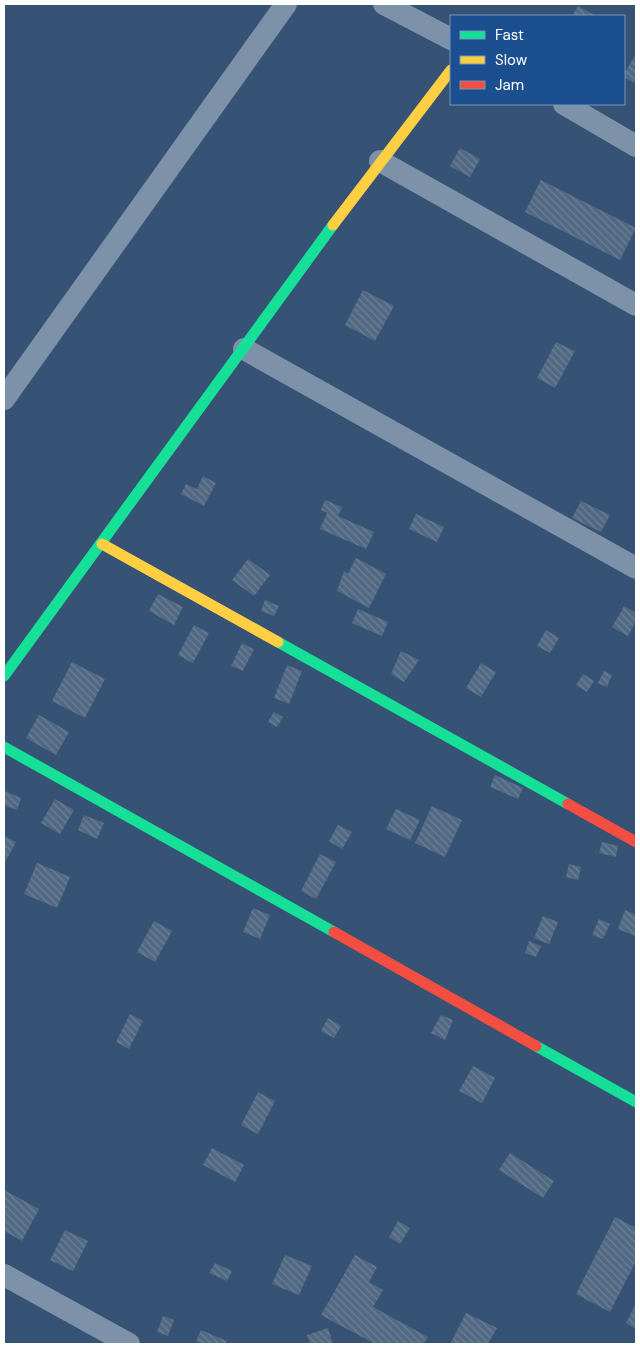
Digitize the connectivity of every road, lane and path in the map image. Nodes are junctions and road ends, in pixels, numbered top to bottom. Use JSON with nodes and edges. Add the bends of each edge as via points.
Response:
{"nodes":[{"id":1,"x":286,"y":4,"type":"edge"},
{"id":2,"x":384,"y":4,"type":"edge"},
{"id":3,"x":450,"y":38,"type":"edge"},
{"id":4,"x":450,"y":71,"type":"edge"},
{"id":5,"x":566,"y":105,"type":"edge"},
{"id":6,"x":636,"y":146,"type":"edge"},
{"id":7,"x":380,"y":162,"type":"junction"},
{"id":8,"x":636,"y":304,"type":"edge"},
{"id":9,"x":244,"y":349,"type":"junction"},
{"id":10,"x":4,"y":399,"type":"edge"},
{"id":11,"x":102,"y":544,"type":"junction"},
{"id":12,"x":636,"y":568,"type":"edge"},
{"id":13,"x":4,"y":676,"type":"edge"},
{"id":14,"x":4,"y":747,"type":"edge"},
{"id":15,"x":636,"y":842,"type":"edge"},
{"id":16,"x":636,"y":1102,"type":"edge"},
{"id":17,"x":4,"y":1275,"type":"edge"},
{"id":18,"x":129,"y":1344,"type":"edge"}],
"edges":[{"from":1,"to":10,"type":"street"},
{"from":2,"to":3,"type":"street"},
{"from":4,"to":7,"type":"street"},
{"from":5,"to":6,"type":"street"},
{"from":7,"to":8,"type":"street"},
{"from":7,"to":9,"type":"street"},
{"from":9,"to":11,"type":"street"},
{"from":9,"to":12,"type":"street"},
{"from":11,"to":13,"type":"street"},
{"from":11,"to":15,"type":"street"},
{"from":14,"to":16,"type":"street"},
{"from":17,"to":18,"type":"street"}]}
